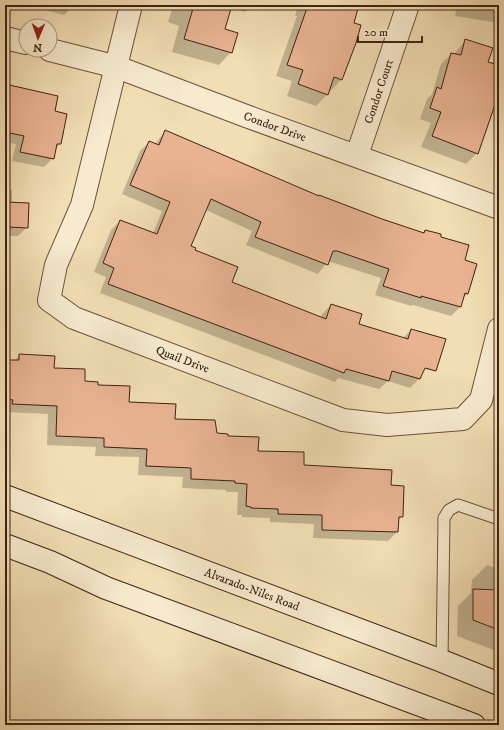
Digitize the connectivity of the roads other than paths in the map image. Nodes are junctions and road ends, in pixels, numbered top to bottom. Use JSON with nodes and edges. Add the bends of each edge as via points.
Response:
{"nodes":[{"id":1,"x":131,"y":5,"type":"edge"},
{"id":2,"x":408,"y":5,"type":"edge"},
{"id":3,"x":5,"y":38,"type":"edge"},
{"id":4,"x":18,"y":41,"type":"edge"},
{"id":5,"x":58,"y":52,"type":"edge"},
{"id":6,"x":117,"y":67,"type":"junction"},
{"id":7,"x":358,"y":155,"type":"junction"},
{"id":8,"x":499,"y":208,"type":"edge"},
{"id":9,"x":499,"y":329,"type":"edge"},
{"id":10,"x":5,"y":496,"type":"edge"},
{"id":11,"x":499,"y":520,"type":"edge"},
{"id":12,"x":5,"y":545,"type":"edge"},
{"id":13,"x":442,"y":661,"type":"junction"},
{"id":14,"x":499,"y":684,"type":"edge"},
{"id":15,"x":474,"y":725,"type":"edge"}],
"edges":[{"from":1,"to":6,"type":"street"},
{"from":2,"to":7,"type":"street","name":"Condor Court"},
{"from":3,"to":4,"type":"street"},
{"from":5,"to":6,"type":"street","name":"Condor Drive"},
{"from":6,"to":7,"type":"street","name":"Condor Drive"},
{"from":6,"to":9,"type":"street","name":"Quail Drive","via":[[82,205],[56,265],[49,300],[74,318],[343,420],[387,425],[463,419],[482,400]]},
{"from":7,"to":8,"type":"street","name":"Condor Drive"},
{"from":10,"to":13,"type":"street","name":"Alvarado-Niles Road"},
{"from":11,"to":13,"type":"lane","via":[[458,505],[449,510],[444,518]]},
{"from":12,"to":15,"type":"street","via":[[106,588]]},
{"from":13,"to":14,"type":"street","name":"Alvarado-Niles Road"}]}
